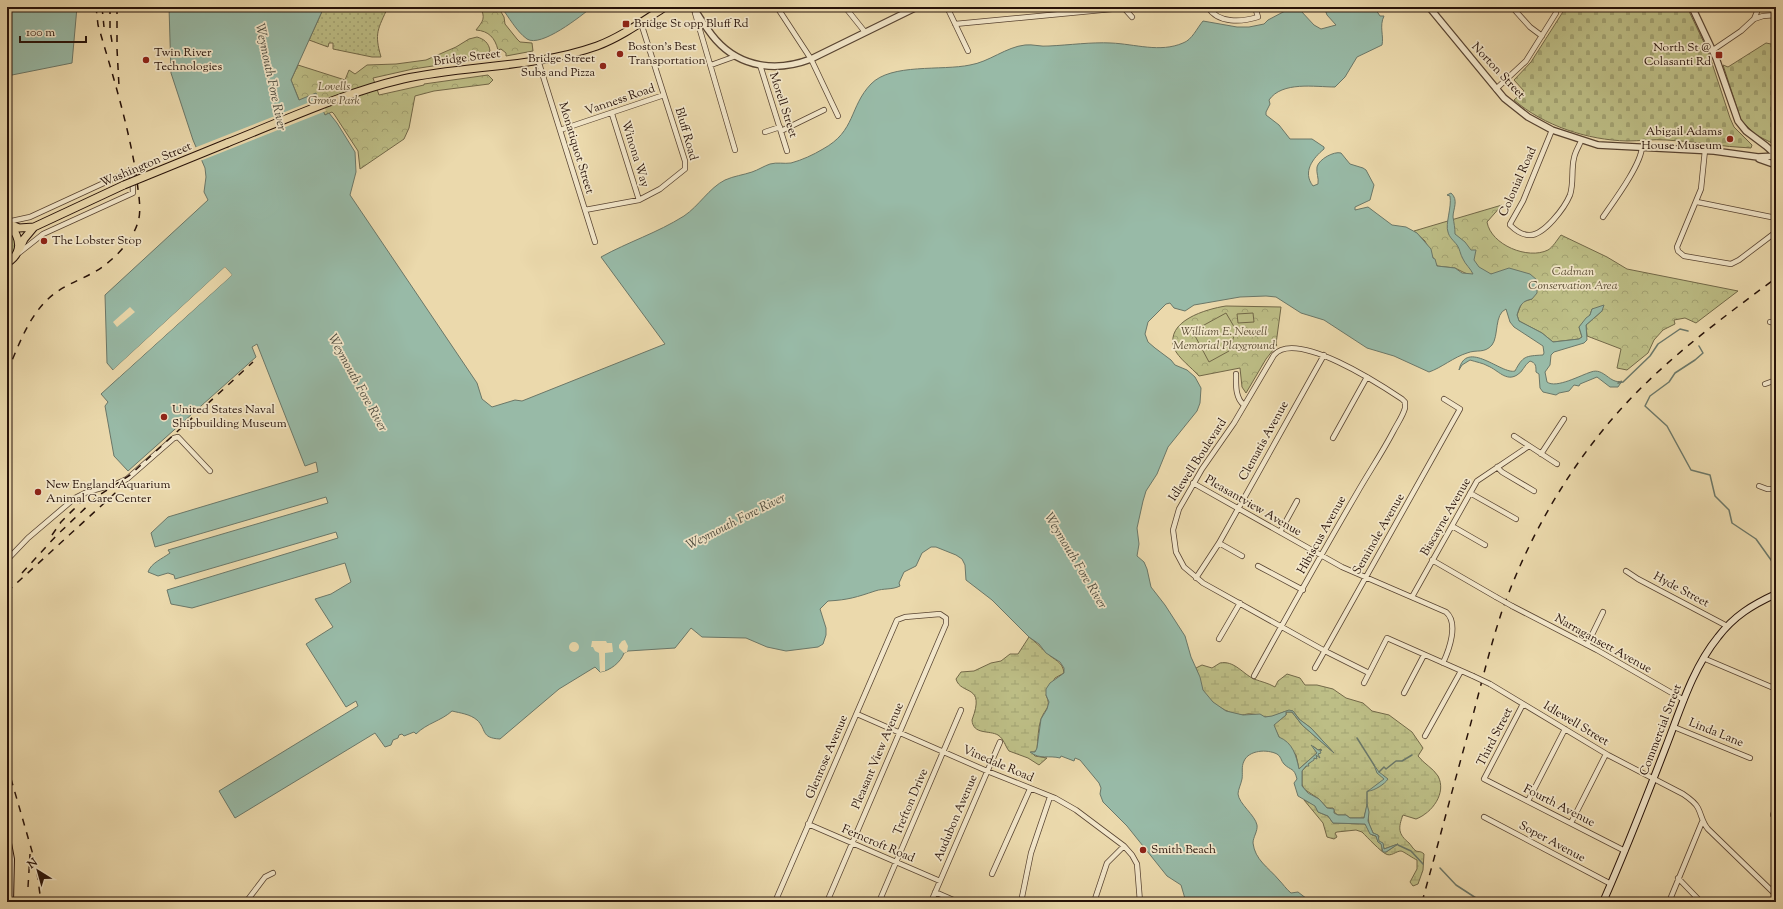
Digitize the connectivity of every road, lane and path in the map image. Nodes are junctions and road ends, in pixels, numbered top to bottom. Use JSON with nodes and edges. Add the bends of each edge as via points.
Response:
{"nodes":[{"id":1,"x":665,"y":7,"type":"edge"},
{"id":2,"x":777,"y":7,"type":"edge"},
{"id":3,"x":845,"y":7,"type":"edge"},
{"id":4,"x":917,"y":7,"type":"edge"},
{"id":5,"x":947,"y":7,"type":"edge"},
{"id":6,"x":1117,"y":7,"type":"edge"},
{"id":7,"x":1123,"y":7,"type":"edge"},
{"id":8,"x":1208,"y":7,"type":"edge"},
{"id":9,"x":1255,"y":7,"type":"edge"},
{"id":10,"x":1428,"y":7,"type":"edge"},
{"id":11,"x":1512,"y":7,"type":"edge"},
{"id":12,"x":1692,"y":7,"type":"edge"},
{"id":13,"x":1759,"y":7,"type":"edge"},
{"id":14,"x":693,"y":8,"type":"edge"},
{"id":15,"x":1556,"y":13,"type":"dead end"},
{"id":16,"x":1776,"y":15,"type":"edge"},
{"id":17,"x":1132,"y":17,"type":"dead end"},
{"id":18,"x":1754,"y":19,"type":"junction"},
{"id":19,"x":641,"y":23,"type":"junction"},
{"id":20,"x":955,"y":24,"type":"junction"},
{"id":21,"x":865,"y":32,"type":"junction"},
{"id":22,"x":1542,"y":36,"type":"junction"},
{"id":23,"x":1713,"y":50,"type":"junction"},
{"id":24,"x":968,"y":51,"type":"dead end"},
{"id":25,"x":736,"y":56,"type":"junction"},
{"id":26,"x":811,"y":59,"type":"junction"},
{"id":27,"x":538,"y":60,"type":"junction"},
{"id":28,"x":760,"y":65,"type":"junction"},
{"id":29,"x":711,"y":66,"type":"junction"},
{"id":30,"x":1496,"y":89,"type":"junction"},
{"id":31,"x":664,"y":95,"type":"junction"},
{"id":32,"x":824,"y":110,"type":"dead end"},
{"id":33,"x":612,"y":114,"type":"junction"},
{"id":34,"x":838,"y":116,"type":"dead end"},
{"id":35,"x":269,"y":126,"type":"joint"},
{"id":36,"x":780,"y":129,"type":"junction"},
{"id":37,"x":560,"y":130,"type":"junction"},
{"id":38,"x":1552,"y":130,"type":"junction"},
{"id":39,"x":765,"y":132,"type":"dead end"},
{"id":40,"x":1582,"y":141,"type":"junction"},
{"id":41,"x":1759,"y":141,"type":"junction"},
{"id":42,"x":1642,"y":147,"type":"junction"},
{"id":43,"x":1776,"y":148,"type":"edge"},
{"id":44,"x":735,"y":150,"type":"dead end"},
{"id":45,"x":1705,"y":150,"type":"junction"},
{"id":46,"x":787,"y":151,"type":"dead end"},
{"id":47,"x":1776,"y":156,"type":"edge"},
{"id":48,"x":1753,"y":157,"type":"junction"},
{"id":49,"x":1776,"y":165,"type":"edge"},
{"id":50,"x":639,"y":200,"type":"junction"},
{"id":51,"x":1697,"y":202,"type":"junction"},
{"id":52,"x":585,"y":210,"type":"junction"},
{"id":53,"x":1603,"y":216,"type":"dead end"},
{"id":54,"x":1776,"y":218,"type":"edge"},
{"id":55,"x":8,"y":223,"type":"edge"},
{"id":56,"x":34,"y":227,"type":"junction"},
{"id":57,"x":1776,"y":232,"type":"edge"},
{"id":58,"x":595,"y":242,"type":"dead end"},
{"id":59,"x":18,"y":253,"type":"junction"},
{"id":60,"x":7,"y":263,"type":"edge"},
{"id":61,"x":1770,"y":322,"type":"dead end"},
{"id":62,"x":1776,"y":323,"type":"edge"},
{"id":63,"x":1324,"y":355,"type":"junction"},
{"id":64,"x":1236,"y":374,"type":"dead end"},
{"id":65,"x":1366,"y":377,"type":"junction"},
{"id":66,"x":1776,"y":380,"type":"edge"},
{"id":67,"x":1765,"y":384,"type":"dead end"},
{"id":68,"x":1444,"y":399,"type":"dead end"},
{"id":69,"x":1405,"y":404,"type":"joint"},
{"id":70,"x":1244,"y":405,"type":"junction"},
{"id":71,"x":1564,"y":420,"type":"dead end"},
{"id":72,"x":1514,"y":436,"type":"dead end"},
{"id":73,"x":1333,"y":438,"type":"dead end"},
{"id":74,"x":1529,"y":446,"type":"junction"},
{"id":75,"x":1541,"y":454,"type":"junction"},
{"id":76,"x":1557,"y":464,"type":"dead end"},
{"id":77,"x":1497,"y":467,"type":"junction"},
{"id":78,"x":210,"y":471,"type":"dead end"},
{"id":79,"x":1193,"y":483,"type":"junction"},
{"id":80,"x":1758,"y":486,"type":"dead end"},
{"id":81,"x":1776,"y":490,"type":"edge"},
{"id":82,"x":1534,"y":491,"type":"dead end"},
{"id":83,"x":1470,"y":493,"type":"junction"},
{"id":84,"x":1297,"y":501,"type":"dead end"},
{"id":85,"x":1238,"y":509,"type":"junction"},
{"id":86,"x":1516,"y":519,"type":"dead end"},
{"id":87,"x":1452,"y":526,"type":"junction"},
{"id":88,"x":1280,"y":532,"type":"junction"},
{"id":89,"x":1219,"y":542,"type":"junction"},
{"id":90,"x":1485,"y":545,"type":"dead end"},
{"id":91,"x":1242,"y":556,"type":"dead end"},
{"id":92,"x":1321,"y":556,"type":"junction"},
{"id":93,"x":7,"y":560,"type":"edge"},
{"id":94,"x":1432,"y":560,"type":"junction"},
{"id":95,"x":1258,"y":566,"type":"dead end"},
{"id":96,"x":1626,"y":571,"type":"dead end"},
{"id":97,"x":1196,"y":578,"type":"junction"},
{"id":98,"x":1366,"y":578,"type":"junction"},
{"id":99,"x":1303,"y":590,"type":"junction"},
{"id":100,"x":1776,"y":594,"type":"edge"},
{"id":101,"x":1412,"y":597,"type":"junction"},
{"id":102,"x":1240,"y":603,"type":"junction"},
{"id":103,"x":1603,"y":612,"type":"dead end"},
{"id":104,"x":946,"y":618,"type":"joint"},
{"id":105,"x":1727,"y":626,"type":"junction"},
{"id":106,"x":1282,"y":627,"type":"junction"},
{"id":107,"x":1219,"y":639,"type":"dead end"},
{"id":108,"x":1587,"y":644,"type":"junction"},
{"id":109,"x":1325,"y":651,"type":"junction"},
{"id":110,"x":1424,"y":655,"type":"junction"},
{"id":111,"x":1703,"y":658,"type":"junction"},
{"id":112,"x":1443,"y":663,"type":"junction"},
{"id":113,"x":1315,"y":668,"type":"dead end"},
{"id":114,"x":1461,"y":671,"type":"junction"},
{"id":115,"x":1369,"y":673,"type":"junction"},
{"id":116,"x":1254,"y":676,"type":"dead end"},
{"id":117,"x":1364,"y":683,"type":"dead end"},
{"id":118,"x":1776,"y":689,"type":"edge"},
{"id":119,"x":1404,"y":693,"type":"dead end"},
{"id":120,"x":1684,"y":700,"type":"junction"},
{"id":121,"x":1523,"y":704,"type":"junction"},
{"id":122,"x":961,"y":710,"type":"dead end"},
{"id":123,"x":856,"y":714,"type":"junction"},
{"id":124,"x":1674,"y":726,"type":"junction"},
{"id":125,"x":1565,"y":729,"type":"junction"},
{"id":126,"x":899,"y":733,"type":"junction"},
{"id":127,"x":1425,"y":736,"type":"dead end"},
{"id":128,"x":1000,"y":742,"type":"dead end"},
{"id":129,"x":944,"y":751,"type":"junction"},
{"id":130,"x":1606,"y":754,"type":"junction"},
{"id":131,"x":1750,"y":758,"type":"dead end"},
{"id":132,"x":988,"y":771,"type":"junction"},
{"id":133,"x":1484,"y":779,"type":"joint"},
{"id":134,"x":1653,"y":780,"type":"junction"},
{"id":135,"x":1030,"y":788,"type":"junction"},
{"id":136,"x":1050,"y":797,"type":"junction"},
{"id":137,"x":1528,"y":801,"type":"junction"},
{"id":138,"x":1776,"y":806,"type":"edge"},
{"id":139,"x":1484,"y":817,"type":"dead end"},
{"id":140,"x":1775,"y":818,"type":"edge"},
{"id":141,"x":1702,"y":822,"type":"junction"},
{"id":142,"x":1572,"y":823,"type":"junction"},
{"id":143,"x":808,"y":824,"type":"junction"},
{"id":144,"x":7,"y":838,"type":"edge"},
{"id":145,"x":852,"y":843,"type":"junction"},
{"id":146,"x":1124,"y":846,"type":"junction"},
{"id":147,"x":1625,"y":851,"type":"junction"},
{"id":148,"x":896,"y":862,"type":"junction"},
{"id":149,"x":273,"y":873,"type":"dead end"},
{"id":150,"x":992,"y":874,"type":"dead end"},
{"id":151,"x":1678,"y":878,"type":"junction"},
{"id":152,"x":940,"y":882,"type":"junction"},
{"id":153,"x":1611,"y":884,"type":"junction"},
{"id":154,"x":935,"y":892,"type":"junction"},
{"id":155,"x":1776,"y":895,"type":"edge"},
{"id":156,"x":10,"y":902,"type":"edge"},
{"id":157,"x":246,"y":902,"type":"edge"},
{"id":158,"x":775,"y":902,"type":"edge"},
{"id":159,"x":827,"y":902,"type":"edge"},
{"id":160,"x":879,"y":902,"type":"edge"},
{"id":161,"x":931,"y":902,"type":"edge"},
{"id":162,"x":958,"y":902,"type":"edge"},
{"id":163,"x":1022,"y":902,"type":"edge"},
{"id":164,"x":1094,"y":902,"type":"edge"},
{"id":165,"x":1140,"y":902,"type":"edge"},
{"id":166,"x":1603,"y":902,"type":"edge"},
{"id":167,"x":1669,"y":902,"type":"edge"},
{"id":168,"x":1701,"y":902,"type":"edge"}],
"edges":[{"from":1,"to":19,"type":"main road","name":"Bridge Street"},
{"from":2,"to":26,"type":"street"},
{"from":3,"to":21,"type":"street"},
{"from":4,"to":21,"type":"street"},
{"from":5,"to":20,"type":"street"},
{"from":6,"to":20,"type":"street"},
{"from":7,"to":17,"type":"street"},
{"from":8,"to":9,"type":"street","via":[[1220,18],[1242,20],[1258,17]]},
{"from":10,"to":30,"type":"street","name":"Norton Street"},
{"from":11,"to":22,"type":"street"},
{"from":12,"to":23,"type":"street"},
{"from":13,"to":18,"type":"street"},
{"from":14,"to":25,"type":"street","via":[[716,40]]},
{"from":14,"to":29,"type":"street"},
{"from":15,"to":22,"type":"street"},
{"from":16,"to":18,"type":"street"},
{"from":18,"to":23,"type":"street"},
{"from":19,"to":27,"type":"main road","name":"Bridge Street","via":[[596,46]]},
{"from":19,"to":31,"type":"street","name":"Bluff Road"},
{"from":20,"to":24,"type":"street"},
{"from":21,"to":26,"type":"street"},
{"from":22,"to":30,"type":"street","via":[[1523,65]]},
{"from":23,"to":41,"type":"street","via":[[1737,118],[1746,131]]},
{"from":25,"to":28,"type":"street"},
{"from":25,"to":29,"type":"street"},
{"from":26,"to":28,"type":"street","via":[[793,66]]},
{"from":26,"to":34,"type":"street"},
{"from":27,"to":35,"type":"main road","name":"Bridge Street","via":[[435,73],[387,83]]},
{"from":27,"to":37,"type":"street","name":"Monatiquot Street"},
{"from":28,"to":36,"type":"street","name":"Morell Street"},
{"from":29,"to":44,"type":"street"},
{"from":30,"to":38,"type":"street","name":"Norton Street","via":[[1516,108]]},
{"from":31,"to":33,"type":"street","name":"Vanness Road"},
{"from":31,"to":50,"type":"street","name":"Bluff Road","via":[[685,161],[685,169],[660,189]]},
{"from":32,"to":36,"type":"street"},
{"from":33,"to":37,"type":"street","name":"Vanness Road"},
{"from":33,"to":50,"type":"street","name":"Winona Way"},
{"from":35,"to":56,"type":"main road","name":"Washington Street","bridge":true,"via":[[166,167]]},
{"from":36,"to":39,"type":"street"},
{"from":36,"to":46,"type":"street","name":"Morell Street"},
{"from":37,"to":52,"type":"street","name":"Monatiquot Street"},
{"from":38,"to":40,"type":"street","name":"Norton Street"},
{"from":38,"to":40,"type":"street","name":"Colonial Road","via":[[1523,201],[1510,224],[1519,232],[1532,235],[1541,231],[1557,216],[1570,195],[1574,155]]},
{"from":40,"to":42,"type":"street","name":"Norton Street","via":[[1608,146]]},
{"from":41,"to":43,"type":"street"},
{"from":41,"to":47,"type":"street"},
{"from":42,"to":45,"type":"street","name":"Norton Street"},
{"from":42,"to":53,"type":"street","via":[[1628,180]]},
{"from":45,"to":48,"type":"street","name":"Norton Street"},
{"from":45,"to":51,"type":"street"},
{"from":47,"to":48,"type":"street","name":"Norton Street"},
{"from":48,"to":49,"type":"street","name":"Norton Street"},
{"from":50,"to":52,"type":"street","name":"Bluff Road"},
{"from":51,"to":54,"type":"street"},
{"from":51,"to":57,"type":"street","via":[[1677,247],[1684,256],[1731,264]]},
{"from":52,"to":58,"type":"street","name":"Monatiquot Street"},
{"from":55,"to":56,"type":"main road","name":"Washington Street","via":[[19,228]]},
{"from":55,"to":59,"type":"main road","via":[[18,239]]},
{"from":55,"to":59,"type":"street","via":[[30,217],[132,170],[134,193],[43,234]]},
{"from":56,"to":59,"type":"main road","name":"Washington Street","via":[[24,239]]},
{"from":59,"to":60,"type":"main road","name":"Washington Street"},
{"from":61,"to":62,"type":"street"},
{"from":63,"to":65,"type":"street","name":"Idlewell Boulevard"},
{"from":63,"to":70,"type":"street","name":"Idlewell Boulevard","via":[[1290,349],[1279,351],[1274,355]]},
{"from":63,"to":85,"type":"street","name":"Clematis Avenue"},
{"from":64,"to":70,"type":"street","via":[[1240,402]]},
{"from":65,"to":69,"type":"street","name":"Idlewell Boulevard","via":[[1400,398]]},
{"from":65,"to":73,"type":"street"},
{"from":66,"to":67,"type":"street"},
{"from":68,"to":98,"type":"street","name":"Seminole Avenue","via":[[1460,409]]},
{"from":69,"to":92,"type":"street","name":"Hibiscus Avenue","via":[[1405,410],[1388,442]]},
{"from":70,"to":79,"type":"street","name":"Idlewell Boulevard"},
{"from":71,"to":75,"type":"street"},
{"from":72,"to":74,"type":"street"},
{"from":74,"to":75,"type":"street"},
{"from":74,"to":77,"type":"street","name":"Biscayne Avenue"},
{"from":75,"to":76,"type":"street"},
{"from":77,"to":82,"type":"street"},
{"from":77,"to":83,"type":"street","name":"Biscayne Avenue","via":[[1479,480]]},
{"from":78,"to":93,"type":"street","via":[[178,437],[174,438],[124,482],[75,498],[28,538]]},
{"from":79,"to":85,"type":"street","name":"Pleasantview Avenue"},
{"from":79,"to":97,"type":"street","name":"Idlewell Boulevard","via":[[1177,512],[1172,533],[1178,558]]},
{"from":80,"to":81,"type":"street"},
{"from":83,"to":86,"type":"street"},
{"from":83,"to":87,"type":"street","name":"Biscayne Avenue"},
{"from":84,"to":88,"type":"street"},
{"from":85,"to":88,"type":"street","name":"Pleasantview Avenue"},
{"from":85,"to":89,"type":"street","name":"Clematis Avenue"},
{"from":87,"to":90,"type":"street"},
{"from":87,"to":94,"type":"street","name":"Biscayne Avenue"},
{"from":88,"to":92,"type":"street","name":"Pleasantview Avenue"},
{"from":89,"to":91,"type":"street"},
{"from":89,"to":97,"type":"street","name":"Clematis Avenue"},
{"from":92,"to":98,"type":"street","name":"Pleasantview Avenue"},
{"from":92,"to":99,"type":"street","name":"Hibiscus Avenue"},
{"from":94,"to":101,"type":"street","name":"Biscayne Avenue"},
{"from":94,"to":108,"type":"street","name":"Narragansett Avenue","bridge":true,"via":[[1512,606]]},
{"from":95,"to":99,"type":"street"},
{"from":96,"to":105,"type":"street","name":"Hyde Street"},
{"from":97,"to":102,"type":"street","name":"Idlewell Boulevard"},
{"from":98,"to":101,"type":"street","name":"Pleasantview Avenue"},
{"from":98,"to":109,"type":"street","name":"Seminole Avenue"},
{"from":99,"to":106,"type":"street","name":"Hibiscus Avenue"},
{"from":100,"to":105,"type":"main road","name":"Commercial Street","via":[[1744,611]]},
{"from":101,"to":112,"type":"street","name":"Pleasantview Avenue","via":[[1444,611],[1452,619],[1453,629]]},
{"from":102,"to":106,"type":"street","name":"Idlewell Boulevard"},
{"from":102,"to":107,"type":"street"},
{"from":103,"to":108,"type":"street"},
{"from":104,"to":123,"type":"street","name":"Glenrose Avenue","via":[[933,613],[897,620]]},
{"from":104,"to":126,"type":"street","name":"Pleasant View Avenue","via":[[946,624]]},
{"from":105,"to":111,"type":"main road","name":"Commercial Street"},
{"from":106,"to":109,"type":"street","name":"Idlewell Boulevard"},
{"from":106,"to":116,"type":"street","name":"Hibiscus Avenue"},
{"from":108,"to":120,"type":"street","name":"Narragansett Avenue"},
{"from":109,"to":113,"type":"street","name":"Seminole Avenue"},
{"from":109,"to":115,"type":"street","name":"Idlewell Boulevard"},
{"from":110,"to":112,"type":"street","name":"Idlewell Street"},
{"from":110,"to":115,"type":"street","name":"Idlewell Street","via":[[1387,638]]},
{"from":110,"to":119,"type":"street"},
{"from":111,"to":118,"type":"street"},
{"from":111,"to":120,"type":"main road","name":"Commercial Street"},
{"from":112,"to":114,"type":"street","name":"Idlewell Street"},
{"from":114,"to":121,"type":"street","name":"Idlewell Street","bridge":true,"via":[[1490,684]]},
{"from":114,"to":127,"type":"street"},
{"from":115,"to":117,"type":"street"},
{"from":120,"to":124,"type":"main road","name":"Commercial Street"},
{"from":121,"to":125,"type":"street","name":"Idlewell Street"},
{"from":121,"to":133,"type":"street","name":"Third Street"},
{"from":122,"to":129,"type":"street","name":"Trefton Drive"},
{"from":123,"to":126,"type":"street","name":"Vinedale Road"},
{"from":123,"to":143,"type":"street","name":"Glenrose Avenue"},
{"from":124,"to":131,"type":"street","name":"Linda Lane"},
{"from":124,"to":134,"type":"main road","name":"Commercial Street"},
{"from":125,"to":130,"type":"street","name":"Idlewell Street"},
{"from":125,"to":137,"type":"street"},
{"from":126,"to":129,"type":"street","name":"Vinedale Road"},
{"from":126,"to":145,"type":"street","name":"Pleasant View Avenue"},
{"from":128,"to":132,"type":"street","name":"Audubon Avenue"},
{"from":129,"to":132,"type":"street","name":"Vinedale Road"},
{"from":129,"to":148,"type":"street","name":"Trefton Drive"},
{"from":130,"to":134,"type":"street","name":"Idlewell Street"},
{"from":130,"to":142,"type":"street"},
{"from":132,"to":135,"type":"street","name":"Vinedale Road"},
{"from":132,"to":152,"type":"street","name":"Audubon Avenue"},
{"from":133,"to":137,"type":"street","name":"Fourth Avenue"},
{"from":134,"to":141,"type":"street","name":"Idlewell Street","via":[[1691,800],[1697,807]]},
{"from":134,"to":147,"type":"main road","name":"Commercial Street"},
{"from":135,"to":136,"type":"street","name":"Vinedale Road"},
{"from":135,"to":150,"type":"street"},
{"from":136,"to":146,"type":"street","name":"Vinedale Road","via":[[1076,810]]},
{"from":136,"to":163,"type":"street","via":[[1031,853]]},
{"from":137,"to":142,"type":"street","name":"Fourth Avenue"},
{"from":138,"to":140,"type":"street"},
{"from":139,"to":153,"type":"street","name":"Soper Avenue"},
{"from":141,"to":151,"type":"street"},
{"from":141,"to":155,"type":"street"},
{"from":142,"to":147,"type":"street","name":"Fourth Avenue"},
{"from":143,"to":145,"type":"street","name":"Ferncroft Road"},
{"from":143,"to":158,"type":"street","name":"Glenrose Avenue"},
{"from":144,"to":156,"type":"main road","via":[[11,859]]},
{"from":145,"to":148,"type":"street","name":"Ferncroft Road"},
{"from":145,"to":159,"type":"street","name":"Pleasant View Avenue"},
{"from":146,"to":164,"type":"street","via":[[1107,863]]},
{"from":146,"to":165,"type":"street","name":"Vinedale Road","via":[[1138,864]]},
{"from":147,"to":153,"type":"main road","name":"Commercial Street"},
{"from":148,"to":152,"type":"street","name":"Ferncroft Road"},
{"from":148,"to":160,"type":"street","name":"Trefton Drive"},
{"from":149,"to":157,"type":"street","via":[[264,879]]},
{"from":151,"to":167,"type":"street"},
{"from":151,"to":168,"type":"street"},
{"from":152,"to":154,"type":"street","name":"Audubon Avenue"},
{"from":153,"to":166,"type":"main road","name":"Commercial Street"},
{"from":154,"to":161,"type":"street","name":"Audubon Avenue"},
{"from":154,"to":162,"type":"street"}]}
